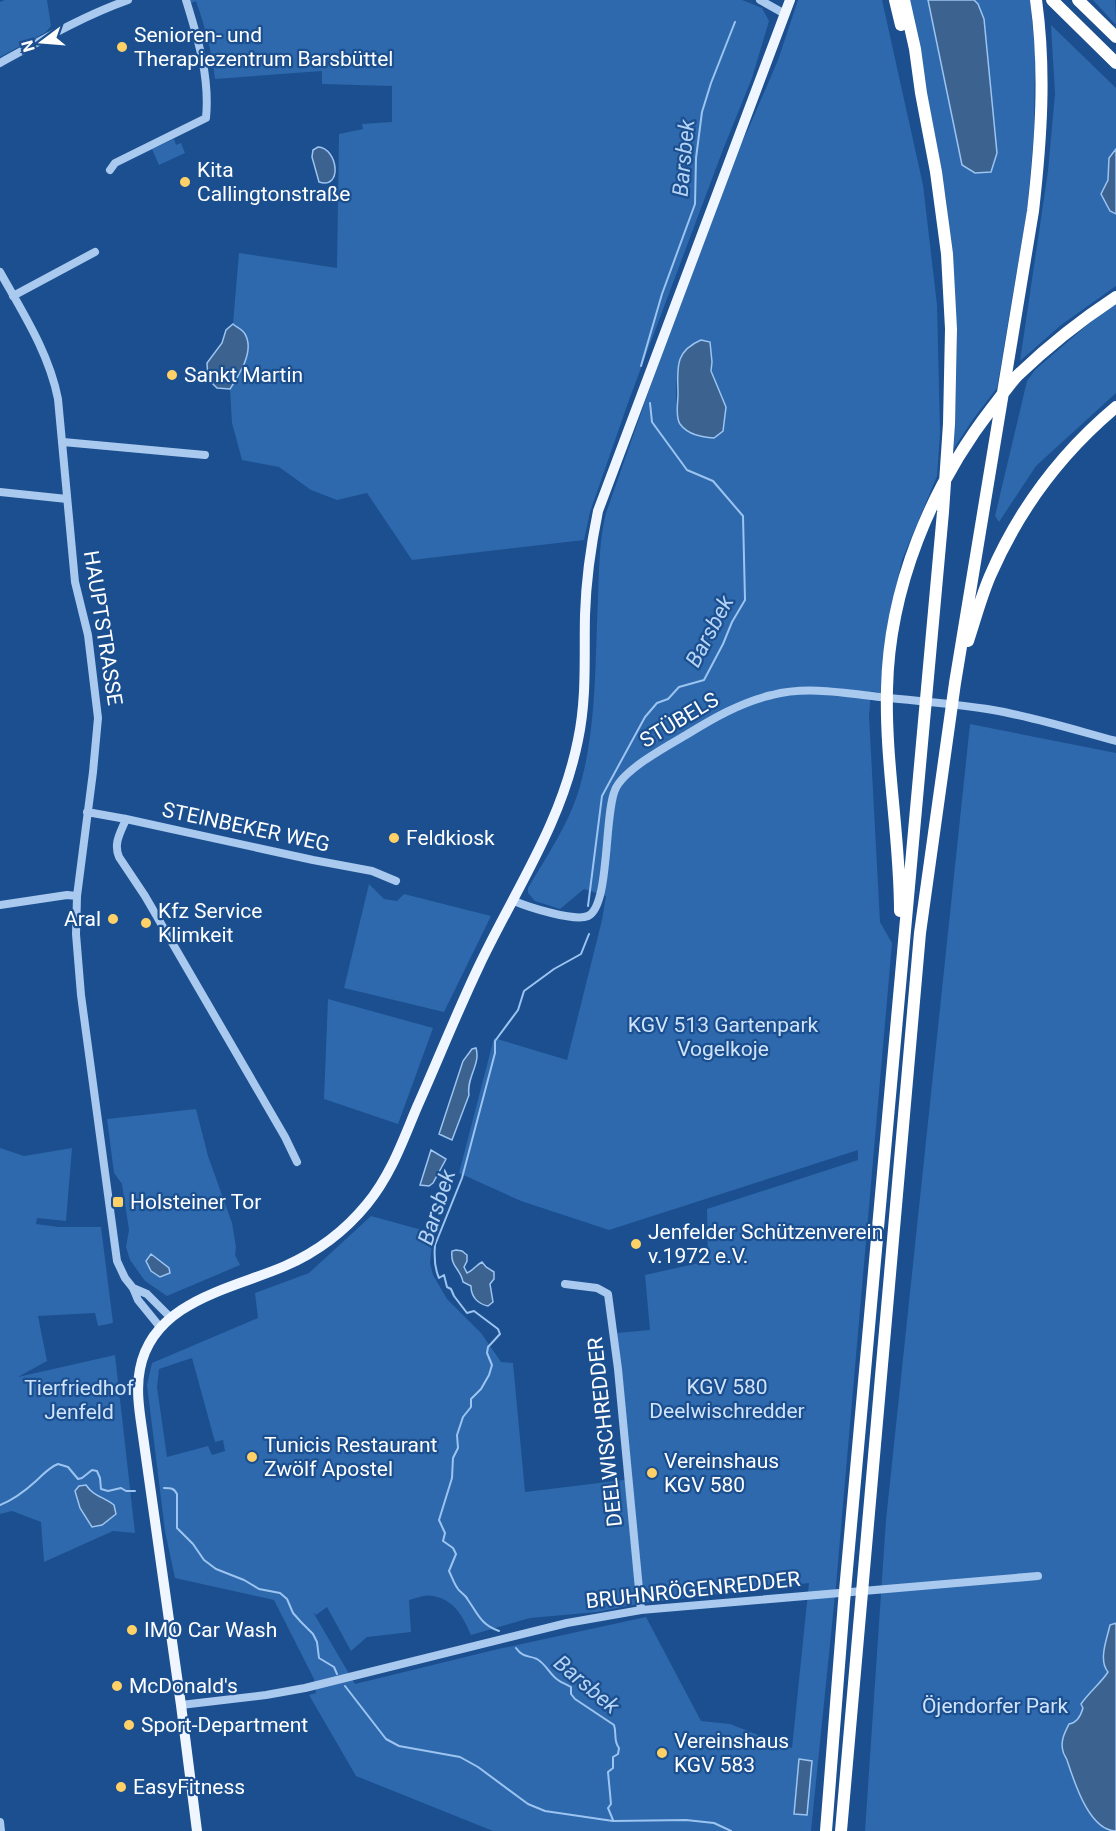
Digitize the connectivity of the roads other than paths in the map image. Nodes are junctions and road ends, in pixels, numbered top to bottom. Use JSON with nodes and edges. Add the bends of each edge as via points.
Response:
{"nodes":[{"id":1,"x":128,"y":0,"type":"edge"},
{"id":2,"x":186,"y":0,"type":"edge"},
{"id":3,"x":760,"y":0,"type":"edge"},
{"id":4,"x":790,"y":0,"type":"edge"},
{"id":5,"x":895,"y":0,"type":"edge"},
{"id":6,"x":904,"y":0,"type":"edge"},
{"id":7,"x":1036,"y":0,"type":"edge"},
{"id":8,"x":1052,"y":0,"type":"edge"},
{"id":9,"x":1078,"y":0,"type":"edge"},
{"id":10,"x":785,"y":14,"type":"junction"},
{"id":11,"x":1116,"y":37,"type":"edge"},
{"id":12,"x":0,"y":63,"type":"edge"},
{"id":13,"x":1116,"y":63,"type":"edge"},
{"id":14,"x":921,"y":93,"type":"junction"},
{"id":15,"x":110,"y":170,"type":"dead end"},
{"id":16,"x":95,"y":252,"type":"dead end"},
{"id":17,"x":0,"y":272,"type":"edge"},
{"id":18,"x":14,"y":296,"type":"junction"},
{"id":19,"x":1116,"y":297,"type":"edge"},
{"id":20,"x":1116,"y":408,"type":"edge"},
{"id":21,"x":63,"y":442,"type":"junction"},
{"id":22,"x":205,"y":455,"type":"dead end"},
{"id":23,"x":0,"y":492,"type":"edge"},
{"id":24,"x":67,"y":499,"type":"junction"},
{"id":25,"x":955,"y":683,"type":"junction"},
{"id":26,"x":1116,"y":741,"type":"edge"},
{"id":27,"x":87,"y":812,"type":"junction"},
{"id":28,"x":126,"y":819,"type":"junction"},
{"id":29,"x":396,"y":881,"type":"dead end"},
{"id":30,"x":77,"y":896,"type":"junction"},
{"id":31,"x":514,"y":901,"type":"junction"},
{"id":32,"x":0,"y":904,"type":"edge"},
{"id":33,"x":901,"y":984,"type":"junction"},
{"id":34,"x":297,"y":1162,"type":"dead end"},
{"id":35,"x":565,"y":1284,"type":"dead end"},
{"id":36,"x":133,"y":1288,"type":"junction"},
{"id":37,"x":170,"y":1317,"type":"junction"},
{"id":38,"x":160,"y":1327,"type":"junction"},
{"id":39,"x":1038,"y":1576,"type":"dead end"},
{"id":40,"x":641,"y":1610,"type":"junction"},
{"id":41,"x":181,"y":1705,"type":"junction"},
{"id":42,"x":0,"y":1822,"type":"edge"},
{"id":43,"x":1,"y":1831,"type":"edge"},
{"id":44,"x":197,"y":1831,"type":"edge"},
{"id":45,"x":826,"y":1831,"type":"edge"},
{"id":46,"x":841,"y":1831,"type":"edge"}],
"edges":[{"from":1,"to":12,"type":"street","via":[[68,26]]},
{"from":2,"to":15,"type":"street","via":[[205,70],[207,118],[115,163]]},
{"from":3,"to":10,"type":"street"},
{"from":4,"to":10,"type":"main road"},
{"from":5,"to":14,"type":"highway"},
{"from":6,"to":14,"type":"highway"},
{"from":7,"to":25,"type":"highway","via":[[1041,45],[1041,142],[1033,212]]},
{"from":8,"to":13,"type":"highway"},
{"from":9,"to":11,"type":"highway"},
{"from":10,"to":31,"type":"main road","via":[[598,511],[586,590],[586,672],[578,742],[555,817]]},
{"from":14,"to":33,"type":"highway","via":[[947,254],[951,329],[949,424]]},
{"from":16,"to":18,"type":"street"},
{"from":17,"to":18,"type":"street","name":"HAUPTSTRASSE"},
{"from":18,"to":21,"type":"street","name":"HAUPTSTRASSE","via":[[52,374]]},
{"from":19,"to":33,"type":"highway","via":[[1087,316],[1016,378],[970,437],[938,494],[907,571],[891,639],[887,686],[899,868]]},
{"from":20,"to":25,"type":"highway","via":[[1069,452],[1020,519],[989,579]]},
{"from":21,"to":22,"type":"street"},
{"from":21,"to":24,"type":"street","name":"HAUPTSTRASSE"},
{"from":23,"to":24,"type":"street"},
{"from":24,"to":27,"type":"street","name":"HAUPTSTRASSE","via":[[75,582],[88,635],[98,718]]},
{"from":25,"to":46,"type":"highway","via":[[920,933]]},
{"from":26,"to":31,"type":"street","name":"STÜBELS","via":[[978,708],[798,691],[771,695],[712,720],[629,772],[615,790],[610,807],[602,892],[598,907],[589,916],[577,918]]},
{"from":27,"to":28,"type":"street","name":"STEINBEKER WEG"},
{"from":27,"to":30,"type":"street","name":"HAUPTSTRASSE"},
{"from":28,"to":29,"type":"street","name":"STEINBEKER WEG","via":[[372,871]]},
{"from":28,"to":34,"type":"street","via":[[116,843],[119,857]]},
{"from":30,"to":32,"type":"street"},
{"from":30,"to":36,"type":"street","name":"HAUPTSTRASSE","via":[[81,995],[117,1261]]},
{"from":31,"to":37,"type":"main road","via":[[480,964],[392,1166],[367,1204],[337,1236],[315,1249]]},
{"from":33,"to":45,"type":"highway"},
{"from":35,"to":40,"type":"street","name":"DEELWISCHREDDER","via":[[597,1288],[608,1294]]},
{"from":36,"to":37,"type":"street","via":[[147,1294]]},
{"from":36,"to":38,"type":"street","name":"HAUPTSTRASSE"},
{"from":37,"to":38,"type":"main road"},
{"from":38,"to":41,"type":"main road","via":[[142,1359],[138,1398]]},
{"from":39,"to":40,"type":"street","name":"BRUHNRÖGENREDDER"},
{"from":40,"to":41,"type":"street","name":"BRUHNRÖGENREDDER","via":[[567,1623],[305,1688]]},
{"from":41,"to":44,"type":"main road"},
{"from":42,"to":43,"type":"street"}]}
